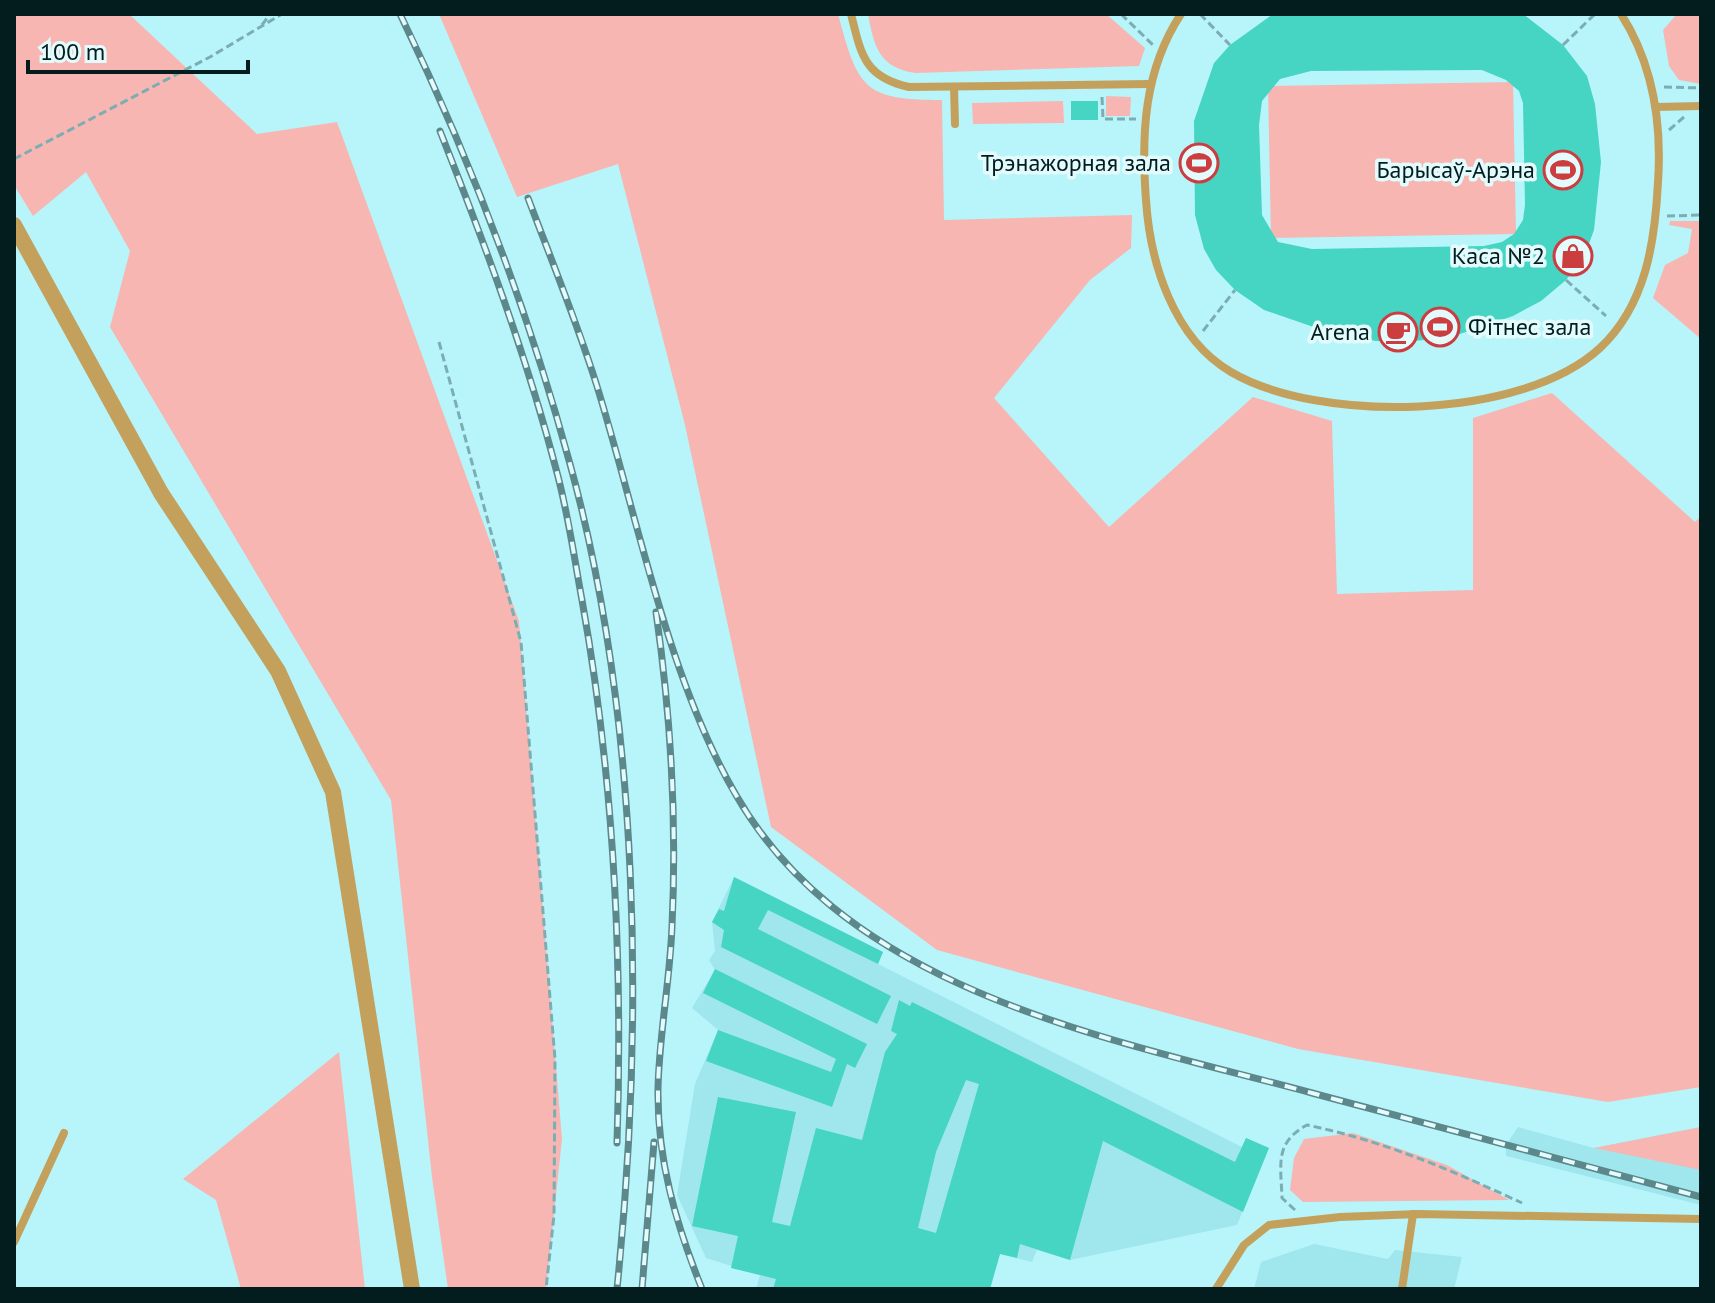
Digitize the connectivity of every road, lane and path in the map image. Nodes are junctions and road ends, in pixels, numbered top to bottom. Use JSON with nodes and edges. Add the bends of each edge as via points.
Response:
{"nodes":[{"id":1,"x":270,"y":14,"type":"edge"},
{"id":2,"x":282,"y":14,"type":"edge"},
{"id":3,"x":851,"y":14,"type":"edge"},
{"id":4,"x":1121,"y":14,"type":"edge"},
{"id":5,"x":1181,"y":14,"type":"edge"},
{"id":6,"x":1200,"y":14,"type":"edge"},
{"id":7,"x":1595,"y":14,"type":"edge"},
{"id":8,"x":1621,"y":14,"type":"edge"},
{"id":9,"x":259,"y":27,"type":"junction"},
{"id":10,"x":1153,"y":45,"type":"dead end"},
{"id":11,"x":1230,"y":45,"type":"dead end"},
{"id":12,"x":1563,"y":45,"type":"dead end"},
{"id":13,"x":1150,"y":84,"type":"junction"},
{"id":14,"x":954,"y":87,"type":"junction"},
{"id":15,"x":1664,"y":87,"type":"dead end"},
{"id":16,"x":1701,"y":88,"type":"edge"},
{"id":17,"x":1102,"y":97,"type":"dead end"},
{"id":18,"x":1701,"y":106,"type":"edge"},
{"id":19,"x":1656,"y":107,"type":"junction"},
{"id":20,"x":1137,"y":119,"type":"dead end"},
{"id":21,"x":955,"y":124,"type":"dead end"},
{"id":22,"x":14,"y":159,"type":"edge"},
{"id":23,"x":1701,"y":215,"type":"edge"},
{"id":24,"x":1667,"y":216,"type":"dead end"},
{"id":25,"x":14,"y":225,"type":"edge"},
{"id":26,"x":1566,"y":280,"type":"dead end"},
{"id":27,"x":1235,"y":290,"type":"dead end"},
{"id":28,"x":1606,"y":316,"type":"dead end"},
{"id":29,"x":1203,"y":331,"type":"dead end"},
{"id":30,"x":439,"y":342,"type":"dead end"},
{"id":31,"x":64,"y":1133,"type":"dead end"},
{"id":32,"x":1413,"y":1214,"type":"junction"},
{"id":33,"x":1546,"y":1215,"type":"junction"},
{"id":34,"x":1701,"y":1219,"type":"edge"},
{"id":35,"x":1306,"y":1221,"type":"junction"},
{"id":36,"x":14,"y":1242,"type":"edge"},
{"id":37,"x":412,"y":1289,"type":"edge"},
{"id":38,"x":546,"y":1289,"type":"edge"},
{"id":39,"x":1216,"y":1289,"type":"edge"},
{"id":40,"x":1402,"y":1289,"type":"edge"}],
"edges":[{"from":1,"to":9,"type":"path"},
{"from":2,"to":9,"type":"path"},
{"from":3,"to":14,"type":"lane","via":[[864,59],[876,75],[909,87]]},
{"from":4,"to":10,"type":"path"},
{"from":5,"to":13,"type":"lane","via":[[1165,37]]},
{"from":6,"to":11,"type":"path"},
{"from":7,"to":12,"type":"path"},
{"from":8,"to":19,"type":"lane","via":[[1645,57]]},
{"from":9,"to":22,"type":"path"},
{"from":13,"to":14,"type":"lane"},
{"from":13,"to":19,"type":"lane","via":[[1144,155],[1148,224],[1159,275],[1190,335],[1230,372],[1316,401],[1361,406],[1447,405],[1490,398],[1573,369],[1601,347],[1630,308],[1649,260],[1659,171]]},
{"from":14,"to":21,"type":"lane"},
{"from":15,"to":16,"type":"path"},
{"from":17,"to":20,"type":"path","via":[[1103,119]]},
{"from":18,"to":19,"type":"lane"},
{"from":23,"to":24,"type":"path"},
{"from":25,"to":37,"type":"street","via":[[161,493],[278,671],[333,792]]},
{"from":26,"to":28,"type":"path"},
{"from":27,"to":29,"type":"path"},
{"from":30,"to":38,"type":"path","via":[[521,642],[555,1059],[554,1215]]},
{"from":31,"to":36,"type":"lane"},
{"from":32,"to":33,"type":"lane"},
{"from":32,"to":35,"type":"lane"},
{"from":32,"to":40,"type":"lane"},
{"from":33,"to":34,"type":"lane"},
{"from":33,"to":35,"type":"path","via":[[1422,1157],[1307,1125],[1291,1134],[1280,1154],[1282,1198]]},
{"from":35,"to":39,"type":"lane","via":[[1269,1225],[1244,1245]]}]}
